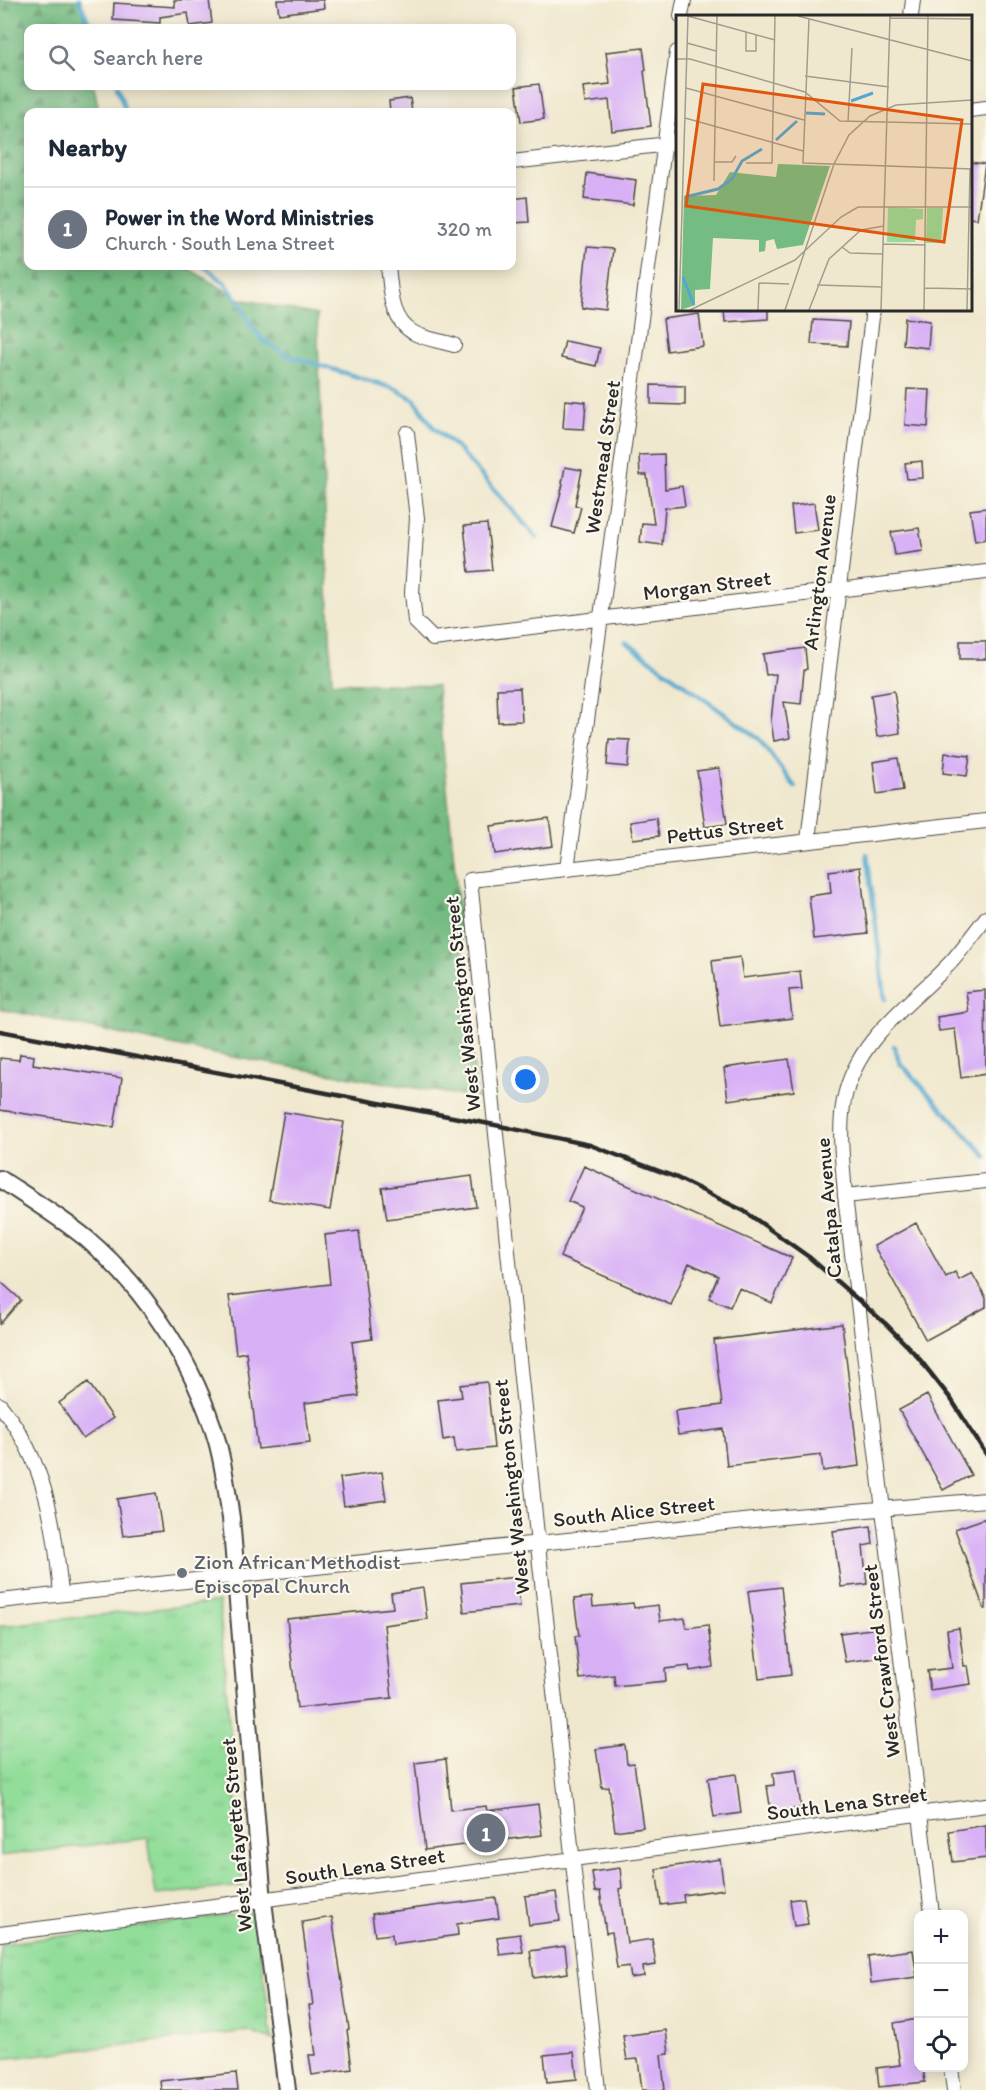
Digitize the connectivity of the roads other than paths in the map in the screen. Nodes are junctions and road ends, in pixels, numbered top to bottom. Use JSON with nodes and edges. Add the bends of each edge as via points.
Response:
{"nodes":[{"id":1,"x":684,"y":0,"type":"edge"},
{"id":2,"x":913,"y":0,"type":"edge"},
{"id":3,"x":681,"y":15,"type":"edge"},
{"id":4,"x":911,"y":15,"type":"edge"},
{"id":5,"x":676,"y":67,"type":"edge"},
{"id":6,"x":986,"y":108,"type":"edge"},
{"id":7,"x":971,"y":110,"type":"edge"},
{"id":8,"x":671,"y":144,"type":"edge"},
{"id":9,"x":516,"y":162,"type":"edge"},
{"id":10,"x":389,"y":270,"type":"edge"},
{"id":11,"x":873,"y":310,"type":"edge"},
{"id":12,"x":454,"y":345,"type":"dead end"},
{"id":13,"x":407,"y":433,"type":"dead end"},
{"id":14,"x":986,"y":572,"type":"edge"},
{"id":15,"x":837,"y":591,"type":"junction"},
{"id":16,"x":602,"y":618,"type":"junction"},
{"id":17,"x":986,"y":821,"type":"edge"},
{"id":18,"x":808,"y":840,"type":"junction"},
{"id":19,"x":567,"y":869,"type":"junction"},
{"id":20,"x":470,"y":880,"type":"joint"},
{"id":21,"x":986,"y":918,"type":"edge"},
{"id":22,"x":0,"y":1179,"type":"edge"},
{"id":23,"x":986,"y":1182,"type":"edge"},
{"id":24,"x":845,"y":1196,"type":"junction"},
{"id":25,"x":0,"y":1406,"type":"edge"},
{"id":26,"x":986,"y":1500,"type":"edge"},
{"id":27,"x":884,"y":1509,"type":"junction"},
{"id":28,"x":538,"y":1543,"type":"junction"},
{"id":29,"x":237,"y":1575,"type":"junction"},
{"id":30,"x":61,"y":1594,"type":"junction"},
{"id":31,"x":0,"y":1601,"type":"edge"},
{"id":32,"x":986,"y":1805,"type":"edge"},
{"id":33,"x":920,"y":1815,"type":"junction"},
{"id":34,"x":572,"y":1859,"type":"junction"},
{"id":35,"x":263,"y":1901,"type":"junction"},
{"id":36,"x":932,"y":1910,"type":"edge"},
{"id":37,"x":0,"y":1934,"type":"edge"},
{"id":38,"x":952,"y":2072,"type":"edge"},
{"id":39,"x":287,"y":2090,"type":"edge"},
{"id":40,"x":598,"y":2090,"type":"edge"},
{"id":41,"x":954,"y":2090,"type":"edge"}],
"edges":[{"from":1,"to":3,"type":"street"},
{"from":2,"to":4,"type":"street"},
{"from":5,"to":8,"type":"street","name":"Westmead Street"},
{"from":6,"to":7,"type":"street"},
{"from":8,"to":9,"type":"street"},
{"from":8,"to":16,"type":"street","name":"Westmead Street"},
{"from":10,"to":12,"type":"street","via":[[393,301],[406,328]]},
{"from":11,"to":15,"type":"street","name":"Arlington Avenue"},
{"from":13,"to":16,"type":"street","name":"Morgan Street","via":[[417,519],[412,593],[415,621],[433,639]]},
{"from":14,"to":15,"type":"street","name":"Morgan Street"},
{"from":15,"to":16,"type":"street","name":"Morgan Street"},
{"from":15,"to":18,"type":"street","name":"Arlington Avenue"},
{"from":16,"to":19,"type":"street","name":"Westmead Street"},
{"from":17,"to":18,"type":"street","name":"Pettus Street"},
{"from":18,"to":19,"type":"street","name":"Pettus Street"},
{"from":19,"to":20,"type":"street","name":"Pettus Street"},
{"from":20,"to":28,"type":"street","name":"West Washington Street"},
{"from":21,"to":24,"type":"street","name":"Catalpa Avenue","via":[[951,961],[882,1028],[857,1062],[844,1101]]},
{"from":22,"to":29,"type":"street","name":"West Lafayette Street","via":[[78,1232],[109,1260],[130,1282],[171,1340],[204,1404],[216,1440],[225,1474]]},
{"from":23,"to":24,"type":"street"},
{"from":24,"to":27,"type":"street","name":"Catalpa Avenue"},
{"from":25,"to":30,"type":"street","via":[[25,1441],[42,1480],[52,1518]]},
{"from":26,"to":27,"type":"street","name":"South Alice Street"},
{"from":27,"to":28,"type":"street","name":"South Alice Street"},
{"from":27,"to":33,"type":"street","name":"West Crawford Street"},
{"from":28,"to":29,"type":"street","name":"South Alice Street"},
{"from":28,"to":34,"type":"street","name":"West Washington Street"},
{"from":29,"to":30,"type":"street","name":"South Alice Street"},
{"from":29,"to":35,"type":"street","name":"West Lafayette Street"},
{"from":30,"to":31,"type":"street","name":"South Alice Street"},
{"from":32,"to":33,"type":"street","name":"South Lena Street"},
{"from":33,"to":34,"type":"street","name":"South Lena Street"},
{"from":33,"to":36,"type":"street","name":"West Crawford Street"},
{"from":34,"to":35,"type":"street","name":"South Lena Street"},
{"from":34,"to":40,"type":"street","name":"West Washington Street"},
{"from":35,"to":37,"type":"street","name":"South Lena Street"},
{"from":35,"to":39,"type":"street","name":"West Lafayette Street"},
{"from":38,"to":41,"type":"street"}]}
